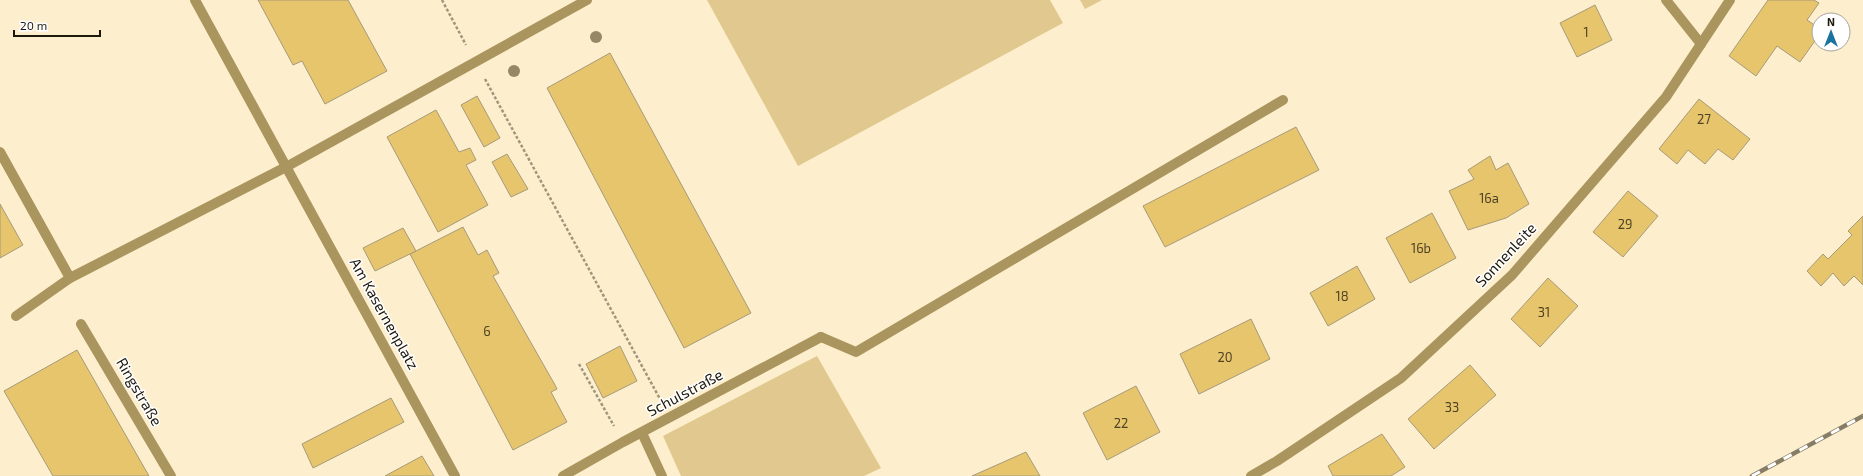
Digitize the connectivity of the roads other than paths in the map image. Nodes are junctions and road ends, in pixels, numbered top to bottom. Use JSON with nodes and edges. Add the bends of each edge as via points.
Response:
{"nodes":[{"id":1,"x":195,"y":0,"type":"edge"},
{"id":2,"x":587,"y":0,"type":"edge"},
{"id":3,"x":1666,"y":0,"type":"edge"},
{"id":4,"x":1730,"y":0,"type":"edge"},
{"id":5,"x":1701,"y":44,"type":"junction"},
{"id":6,"x":1283,"y":100,"type":"dead end"},
{"id":7,"x":0,"y":152,"type":"edge"},
{"id":8,"x":286,"y":167,"type":"junction"},
{"id":9,"x":70,"y":278,"type":"junction"},
{"id":10,"x":16,"y":316,"type":"dead end"},
{"id":11,"x":81,"y":324,"type":"dead end"},
{"id":12,"x":642,"y":433,"type":"junction"},
{"id":13,"x":171,"y":476,"type":"edge"},
{"id":14,"x":455,"y":476,"type":"edge"},
{"id":15,"x":563,"y":476,"type":"edge"},
{"id":16,"x":662,"y":476,"type":"edge"},
{"id":17,"x":1251,"y":476,"type":"edge"}],
"edges":[{"from":1,"to":8,"type":"street","name":"Am Kasernenplatz"},
{"from":2,"to":8,"type":"street"},
{"from":3,"to":5,"type":"street"},
{"from":4,"to":5,"type":"street","name":"Sonnenleite"},
{"from":5,"to":17,"type":"street","name":"Sonnenleite","via":[[1666,96],[1512,274],[1401,378]]},
{"from":6,"to":12,"type":"street","name":"Schulstraße","via":[[856,352],[821,337]]},
{"from":7,"to":9,"type":"street"},
{"from":8,"to":9,"type":"street"},
{"from":8,"to":14,"type":"street","name":"Am Kasernenplatz"},
{"from":9,"to":10,"type":"street"},
{"from":11,"to":13,"type":"street","name":"Ringstraße"},
{"from":12,"to":15,"type":"street","name":"Schulstraße"},
{"from":12,"to":16,"type":"street"}]}
